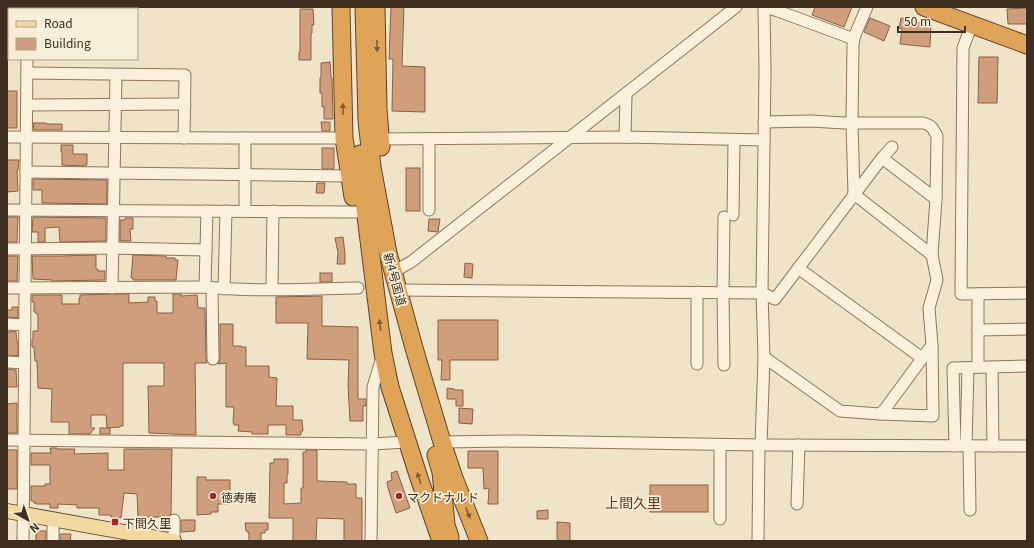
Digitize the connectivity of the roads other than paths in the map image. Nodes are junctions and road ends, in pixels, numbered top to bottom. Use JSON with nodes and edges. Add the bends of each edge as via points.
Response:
{"nodes":[{"id":1,"x":341,"y":7,"type":"edge"},
{"id":2,"x":353,"y":7,"type":"edge"},
{"id":3,"x":364,"y":7,"type":"edge"},
{"id":4,"x":376,"y":7,"type":"edge"},
{"id":5,"x":736,"y":7,"type":"edge"},
{"id":6,"x":764,"y":7,"type":"edge"},
{"id":7,"x":867,"y":7,"type":"edge"},
{"id":8,"x":924,"y":7,"type":"edge"},
{"id":9,"x":972,"y":24,"type":"junction"},
{"id":10,"x":854,"y":39,"type":"junction"},
{"id":11,"x":1027,"y":45,"type":"edge"},
{"id":12,"x":27,"y":60,"type":"edge"},
{"id":13,"x":27,"y":73,"type":"junction"},
{"id":14,"x":116,"y":75,"type":"junction"},
{"id":15,"x":626,"y":94,"type":"junction"},
{"id":16,"x":116,"y":104,"type":"junction"},
{"id":17,"x":185,"y":104,"type":"junction"},
{"id":18,"x":27,"y":105,"type":"junction"},
{"id":19,"x":764,"y":122,"type":"junction"},
{"id":20,"x":852,"y":123,"type":"junction"},
{"id":21,"x":7,"y":136,"type":"edge"},
{"id":22,"x":26,"y":137,"type":"junction"},
{"id":23,"x":625,"y":137,"type":"junction"},
{"id":24,"x":115,"y":138,"type":"junction"},
{"id":25,"x":184,"y":138,"type":"junction"},
{"id":26,"x":246,"y":138,"type":"junction"},
{"id":27,"x":344,"y":138,"type":"junction"},
{"id":28,"x":569,"y":138,"type":"junction"},
{"id":29,"x":381,"y":139,"type":"junction"},
{"id":30,"x":429,"y":139,"type":"junction"},
{"id":31,"x":734,"y":140,"type":"junction"},
{"id":32,"x":764,"y":140,"type":"junction"},
{"id":33,"x":892,"y":147,"type":"dead end"},
{"id":34,"x":882,"y":158,"type":"junction"},
{"id":35,"x":26,"y":172,"type":"junction"},
{"id":36,"x":115,"y":173,"type":"junction"},
{"id":37,"x":245,"y":174,"type":"junction"},
{"id":38,"x":350,"y":176,"type":"junction"},
{"id":39,"x":854,"y":194,"type":"junction"},
{"id":40,"x":936,"y":199,"type":"junction"},
{"id":41,"x":7,"y":210,"type":"edge"},
{"id":42,"x":429,"y":210,"type":"dead end"},
{"id":43,"x":26,"y":211,"type":"junction"},
{"id":44,"x":114,"y":211,"type":"junction"},
{"id":45,"x":207,"y":211,"type":"junction"},
{"id":46,"x":226,"y":211,"type":"junction"},
{"id":47,"x":245,"y":211,"type":"junction"},
{"id":48,"x":273,"y":211,"type":"junction"},
{"id":49,"x":356,"y":212,"type":"junction"},
{"id":50,"x":113,"y":248,"type":"junction"},
{"id":51,"x":7,"y":249,"type":"edge"},
{"id":52,"x":25,"y":249,"type":"junction"},
{"id":53,"x":206,"y":250,"type":"junction"},
{"id":54,"x":388,"y":254,"type":"junction"},
{"id":55,"x":932,"y":255,"type":"junction"},
{"id":56,"x":798,"y":268,"type":"junction"},
{"id":57,"x":393,"y":272,"type":"junction"},
{"id":58,"x":375,"y":284,"type":"junction"},
{"id":59,"x":209,"y":287,"type":"junction"},
{"id":60,"x":7,"y":288,"type":"edge"},
{"id":61,"x":25,"y":288,"type":"junction"},
{"id":62,"x":112,"y":288,"type":"junction"},
{"id":63,"x":358,"y":288,"type":"dead end"},
{"id":64,"x":224,"y":289,"type":"junction"},
{"id":65,"x":272,"y":289,"type":"junction"},
{"id":66,"x":399,"y":290,"type":"junction"},
{"id":67,"x":697,"y":292,"type":"junction"},
{"id":68,"x":723,"y":293,"type":"junction"},
{"id":69,"x":762,"y":293,"type":"junction"},
{"id":70,"x":978,"y":294,"type":"junction"},
{"id":71,"x":1027,"y":294,"type":"edge"},
{"id":72,"x":7,"y":324,"type":"edge"},
{"id":73,"x":25,"y":325,"type":"junction"},
{"id":74,"x":1027,"y":329,"type":"edge"},
{"id":75,"x":978,"y":330,"type":"junction"},
{"id":76,"x":932,"y":345,"type":"junction"},
{"id":77,"x":384,"y":353,"type":"junction"},
{"id":78,"x":764,"y":357,"type":"junction"},
{"id":79,"x":922,"y":358,"type":"junction"},
{"id":80,"x":213,"y":360,"type":"dead end"},
{"id":81,"x":7,"y":362,"type":"edge"},
{"id":82,"x":25,"y":363,"type":"junction"},
{"id":83,"x":697,"y":364,"type":"dead end"},
{"id":84,"x":724,"y":365,"type":"dead end"},
{"id":85,"x":1027,"y":366,"type":"edge"},
{"id":86,"x":992,"y":367,"type":"junction"},
{"id":87,"x":973,"y":368,"type":"junction"},
{"id":88,"x":421,"y":369,"type":"junction"},
{"id":89,"x":880,"y":414,"type":"junction"},
{"id":90,"x":7,"y":440,"type":"edge"},
{"id":91,"x":24,"y":441,"type":"junction"},
{"id":92,"x":407,"y":442,"type":"junction"},
{"id":93,"x":442,"y":442,"type":"junction"},
{"id":94,"x":372,"y":444,"type":"junction"},
{"id":95,"x":720,"y":445,"type":"junction"},
{"id":96,"x":760,"y":445,"type":"junction"},
{"id":97,"x":799,"y":446,"type":"junction"},
{"id":98,"x":955,"y":446,"type":"junction"},
{"id":99,"x":968,"y":446,"type":"junction"},
{"id":100,"x":993,"y":446,"type":"junction"},
{"id":101,"x":1027,"y":446,"type":"edge"},
{"id":102,"x":797,"y":504,"type":"dead end"},
{"id":103,"x":970,"y":510,"type":"dead end"},
{"id":104,"x":7,"y":511,"type":"edge"},
{"id":105,"x":23,"y":514,"type":"junction"},
{"id":106,"x":720,"y":519,"type":"dead end"},
{"id":107,"x":53,"y":520,"type":"junction"},
{"id":108,"x":174,"y":520,"type":"dead end"},
{"id":109,"x":23,"y":541,"type":"edge"},
{"id":110,"x":53,"y":541,"type":"edge"},
{"id":111,"x":174,"y":541,"type":"edge"},
{"id":112,"x":371,"y":541,"type":"edge"},
{"id":113,"x":441,"y":541,"type":"edge"},
{"id":114,"x":451,"y":541,"type":"edge"},
{"id":115,"x":479,"y":541,"type":"edge"},
{"id":116,"x":758,"y":541,"type":"edge"}],
"edges":[{"from":27,"to":1,"type":"highway","one_way":true},
{"from":2,"to":58,"type":"highway","name":"新4号国道","via":[[357,120]]},
{"from":3,"to":54,"type":"highway","name":"新4号国道","via":[[367,120],[372,167]]},
{"from":4,"to":29,"type":"highway","one_way":true},
{"from":5,"to":15,"type":"street"},
{"from":6,"to":10,"type":"street"},
{"from":6,"to":19,"type":"street"},
{"from":7,"to":10,"type":"street"},
{"from":8,"to":9,"type":"highway"},
{"from":9,"to":11,"type":"highway"},
{"from":9,"to":70,"type":"street","via":[[964,48],[961,294]]},
{"from":10,"to":20,"type":"street"},
{"from":12,"to":13,"type":"street"},
{"from":13,"to":14,"type":"street"},
{"from":13,"to":18,"type":"street"},
{"from":14,"to":16,"type":"street"},
{"from":14,"to":17,"type":"street","via":[[185,75]]},
{"from":15,"to":23,"type":"street"},
{"from":15,"to":28,"type":"street"},
{"from":16,"to":17,"type":"street"},
{"from":16,"to":18,"type":"street"},
{"from":16,"to":24,"type":"street"},
{"from":17,"to":25,"type":"street"},
{"from":18,"to":22,"type":"street"},
{"from":19,"to":20,"type":"street"},
{"from":19,"to":32,"type":"street"},
{"from":20,"to":39,"type":"street"},
{"from":20,"to":40,"type":"street","via":[[928,124],[937,136]]},
{"from":21,"to":22,"type":"street"},
{"from":22,"to":24,"type":"street"},
{"from":22,"to":35,"type":"street"},
{"from":23,"to":28,"type":"street"},
{"from":23,"to":31,"type":"street"},
{"from":24,"to":25,"type":"street"},
{"from":24,"to":36,"type":"street"},
{"from":25,"to":26,"type":"street"},
{"from":26,"to":27,"type":"street"},
{"from":26,"to":37,"type":"street"},
{"from":27,"to":38,"type":"highway"},
{"from":28,"to":30,"type":"street"},
{"from":28,"to":57,"type":"street","via":[[411,262]]},
{"from":29,"to":30,"type":"street"},
{"from":29,"to":54,"type":"highway","via":[[390,228]]},
{"from":30,"to":42,"type":"street"},
{"from":31,"to":32,"type":"street"},
{"from":31,"to":68,"type":"street"},
{"from":32,"to":69,"type":"street"},
{"from":33,"to":34,"type":"street"},
{"from":34,"to":39,"type":"street"},
{"from":34,"to":40,"type":"street"},
{"from":35,"to":36,"type":"street"},
{"from":35,"to":43,"type":"street"},
{"from":36,"to":37,"type":"street"},
{"from":36,"to":44,"type":"street"},
{"from":37,"to":38,"type":"street"},
{"from":37,"to":47,"type":"street"},
{"from":38,"to":49,"type":"highway"},
{"from":39,"to":55,"type":"street"},
{"from":39,"to":56,"type":"street"},
{"from":40,"to":55,"type":"street"},
{"from":41,"to":43,"type":"street"},
{"from":43,"to":44,"type":"street"},
{"from":43,"to":52,"type":"street"},
{"from":44,"to":45,"type":"street"},
{"from":44,"to":50,"type":"street"},
{"from":45,"to":46,"type":"street"},
{"from":45,"to":53,"type":"street"},
{"from":46,"to":47,"type":"street"},
{"from":46,"to":64,"type":"street"},
{"from":47,"to":48,"type":"street"},
{"from":48,"to":49,"type":"street"},
{"from":48,"to":65,"type":"street"},
{"from":49,"to":58,"type":"highway","via":[[368,268]]},
{"from":50,"to":52,"type":"street"},
{"from":50,"to":53,"type":"street"},
{"from":50,"to":62,"type":"street"},
{"from":51,"to":52,"type":"street"},
{"from":52,"to":61,"type":"street"},
{"from":53,"to":59,"type":"street"},
{"from":54,"to":57,"type":"highway","name":"新4号国道"},
{"from":55,"to":76,"type":"street","via":[[937,280],[929,308]]},
{"from":56,"to":69,"type":"street","via":[[775,299]]},
{"from":56,"to":79,"type":"street"},
{"from":57,"to":66,"type":"highway","name":"新4号国道"},
{"from":77,"to":58,"type":"highway","name":"新4号国道","one_way":true},
{"from":59,"to":62,"type":"street"},
{"from":59,"to":64,"type":"street"},
{"from":59,"to":80,"type":"street"},
{"from":60,"to":61,"type":"street"},
{"from":61,"to":62,"type":"street"},
{"from":61,"to":73,"type":"street"},
{"from":63,"to":65,"type":"street"},
{"from":64,"to":65,"type":"street"},
{"from":66,"to":67,"type":"street"},
{"from":66,"to":88,"type":"highway","name":"新4号国道"},
{"from":67,"to":68,"type":"street"},
{"from":67,"to":83,"type":"street"},
{"from":68,"to":69,"type":"street"},
{"from":68,"to":84,"type":"street"},
{"from":69,"to":78,"type":"street"},
{"from":70,"to":71,"type":"street"},
{"from":70,"to":75,"type":"street"},
{"from":72,"to":73,"type":"street"},
{"from":73,"to":82,"type":"street"},
{"from":74,"to":75,"type":"street"},
{"from":75,"to":87,"type":"street"},
{"from":76,"to":79,"type":"street"},
{"from":76,"to":89,"type":"street","via":[[933,416]]},
{"from":77,"to":92,"type":"highway","name":"新4号国道","via":[[390,387]]},
{"from":77,"to":94,"type":"street","via":[[373,387]]},
{"from":78,"to":89,"type":"street","via":[[840,412]]},
{"from":78,"to":96,"type":"street"},
{"from":79,"to":89,"type":"street"},
{"from":81,"to":82,"type":"street"},
{"from":82,"to":91,"type":"street"},
{"from":85,"to":86,"type":"street"},
{"from":86,"to":87,"type":"street"},
{"from":86,"to":100,"type":"street"},
{"from":87,"to":98,"type":"street","via":[[953,368]]},
{"from":87,"to":99,"type":"street"},
{"from":88,"to":93,"type":"highway","name":"新4号国道"},
{"from":88,"to":114,"type":"highway","via":[[420,393],[441,472],[446,525]]},
{"from":90,"to":91,"type":"street"},
{"from":91,"to":94,"type":"street"},
{"from":91,"to":105,"type":"street"},
{"from":92,"to":94,"type":"street"},
{"from":113,"to":92,"type":"highway","name":"新4号国道","one_way":true},
{"from":93,"to":95,"type":"street"},
{"from":93,"to":115,"type":"highway","name":"新4号国道","one_way":true},
{"from":94,"to":112,"type":"street"},
{"from":95,"to":96,"type":"street"},
{"from":95,"to":106,"type":"street"},
{"from":96,"to":97,"type":"street"},
{"from":96,"to":116,"type":"street"},
{"from":97,"to":98,"type":"street"},
{"from":97,"to":102,"type":"street"},
{"from":98,"to":99,"type":"street"},
{"from":99,"to":100,"type":"street"},
{"from":99,"to":103,"type":"street"},
{"from":100,"to":101,"type":"street"},
{"from":104,"to":105,"type":"main road"},
{"from":105,"to":107,"type":"main road"},
{"from":105,"to":109,"type":"street"},
{"from":107,"to":110,"type":"street"},
{"from":107,"to":111,"type":"main road"},
{"from":108,"to":111,"type":"street"}]}
